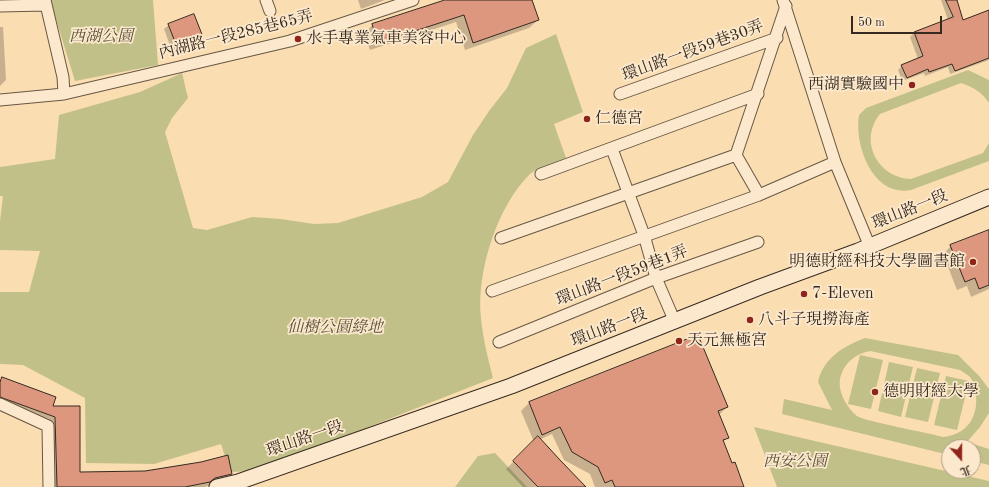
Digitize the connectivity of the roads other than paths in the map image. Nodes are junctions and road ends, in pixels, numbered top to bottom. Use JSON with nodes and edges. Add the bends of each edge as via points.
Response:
{"nodes":[{"id":1,"x":266,"y":0,"type":"edge"},
{"id":2,"x":413,"y":0,"type":"edge"},
{"id":3,"x":45,"y":3,"type":"edge"},
{"id":4,"x":785,"y":3,"type":"edge"},
{"id":5,"x":0,"y":6,"type":"edge"},
{"id":6,"x":270,"y":11,"type":"dead end"},
{"id":7,"x":777,"y":38,"type":"junction"},
{"id":8,"x":64,"y":94,"type":"junction"},
{"id":9,"x":620,"y":94,"type":"dead end"},
{"id":10,"x":758,"y":94,"type":"junction"},
{"id":11,"x":0,"y":100,"type":"edge"},
{"id":12,"x":612,"y":149,"type":"junction"},
{"id":13,"x":736,"y":155,"type":"junction"},
{"id":14,"x":835,"y":162,"type":"junction"},
{"id":15,"x":541,"y":174,"type":"dead end"},
{"id":16,"x":629,"y":194,"type":"junction"},
{"id":17,"x":759,"y":195,"type":"junction"},
{"id":18,"x":989,"y":197,"type":"edge"},
{"id":19,"x":644,"y":235,"type":"junction"},
{"id":20,"x":501,"y":238,"type":"dead end"},
{"id":21,"x":758,"y":242,"type":"dead end"},
{"id":22,"x":870,"y":247,"type":"junction"},
{"id":23,"x":656,"y":278,"type":"junction"},
{"id":24,"x":492,"y":291,"type":"dead end"},
{"id":25,"x":675,"y":322,"type":"junction"},
{"id":26,"x":498,"y":342,"type":"dead end"},
{"id":27,"x":0,"y":404,"type":"edge"},
{"id":28,"x":49,"y":487,"type":"edge"},
{"id":29,"x":217,"y":487,"type":"edge"}],
"edges":[{"from":1,"to":6,"type":"street"},
{"from":2,"to":8,"type":"street","name":"內湖路一段285巷65弄","via":[[290,40]]},
{"from":3,"to":5,"type":"street"},
{"from":3,"to":8,"type":"street","via":[[63,77]]},
{"from":4,"to":7,"type":"street"},
{"from":4,"to":14,"type":"street"},
{"from":7,"to":9,"type":"street","name":"環山路一段59巷30弄"},
{"from":7,"to":10,"type":"street"},
{"from":8,"to":11,"type":"street","name":"內湖路一段285巷65弄"},
{"from":10,"to":12,"type":"street"},
{"from":10,"to":13,"type":"street"},
{"from":12,"to":15,"type":"street"},
{"from":12,"to":16,"type":"street"},
{"from":13,"to":16,"type":"street"},
{"from":13,"to":17,"type":"street"},
{"from":14,"to":17,"type":"street"},
{"from":14,"to":22,"type":"street"},
{"from":16,"to":19,"type":"street"},
{"from":16,"to":20,"type":"street"},
{"from":17,"to":19,"type":"street"},
{"from":18,"to":22,"type":"street","name":"環山路一段"},
{"from":19,"to":23,"type":"street"},
{"from":19,"to":24,"type":"street"},
{"from":21,"to":23,"type":"street","name":"環山路一段59巷1弄"},
{"from":22,"to":25,"type":"street","name":"環山路一段","via":[[760,287]]},
{"from":23,"to":25,"type":"street"},
{"from":23,"to":26,"type":"street","name":"環山路一段59巷1弄"},
{"from":25,"to":29,"type":"street","name":"環山路一段","via":[[511,386],[238,482]]},
{"from":27,"to":28,"type":"street","via":[[48,426]]}]}
